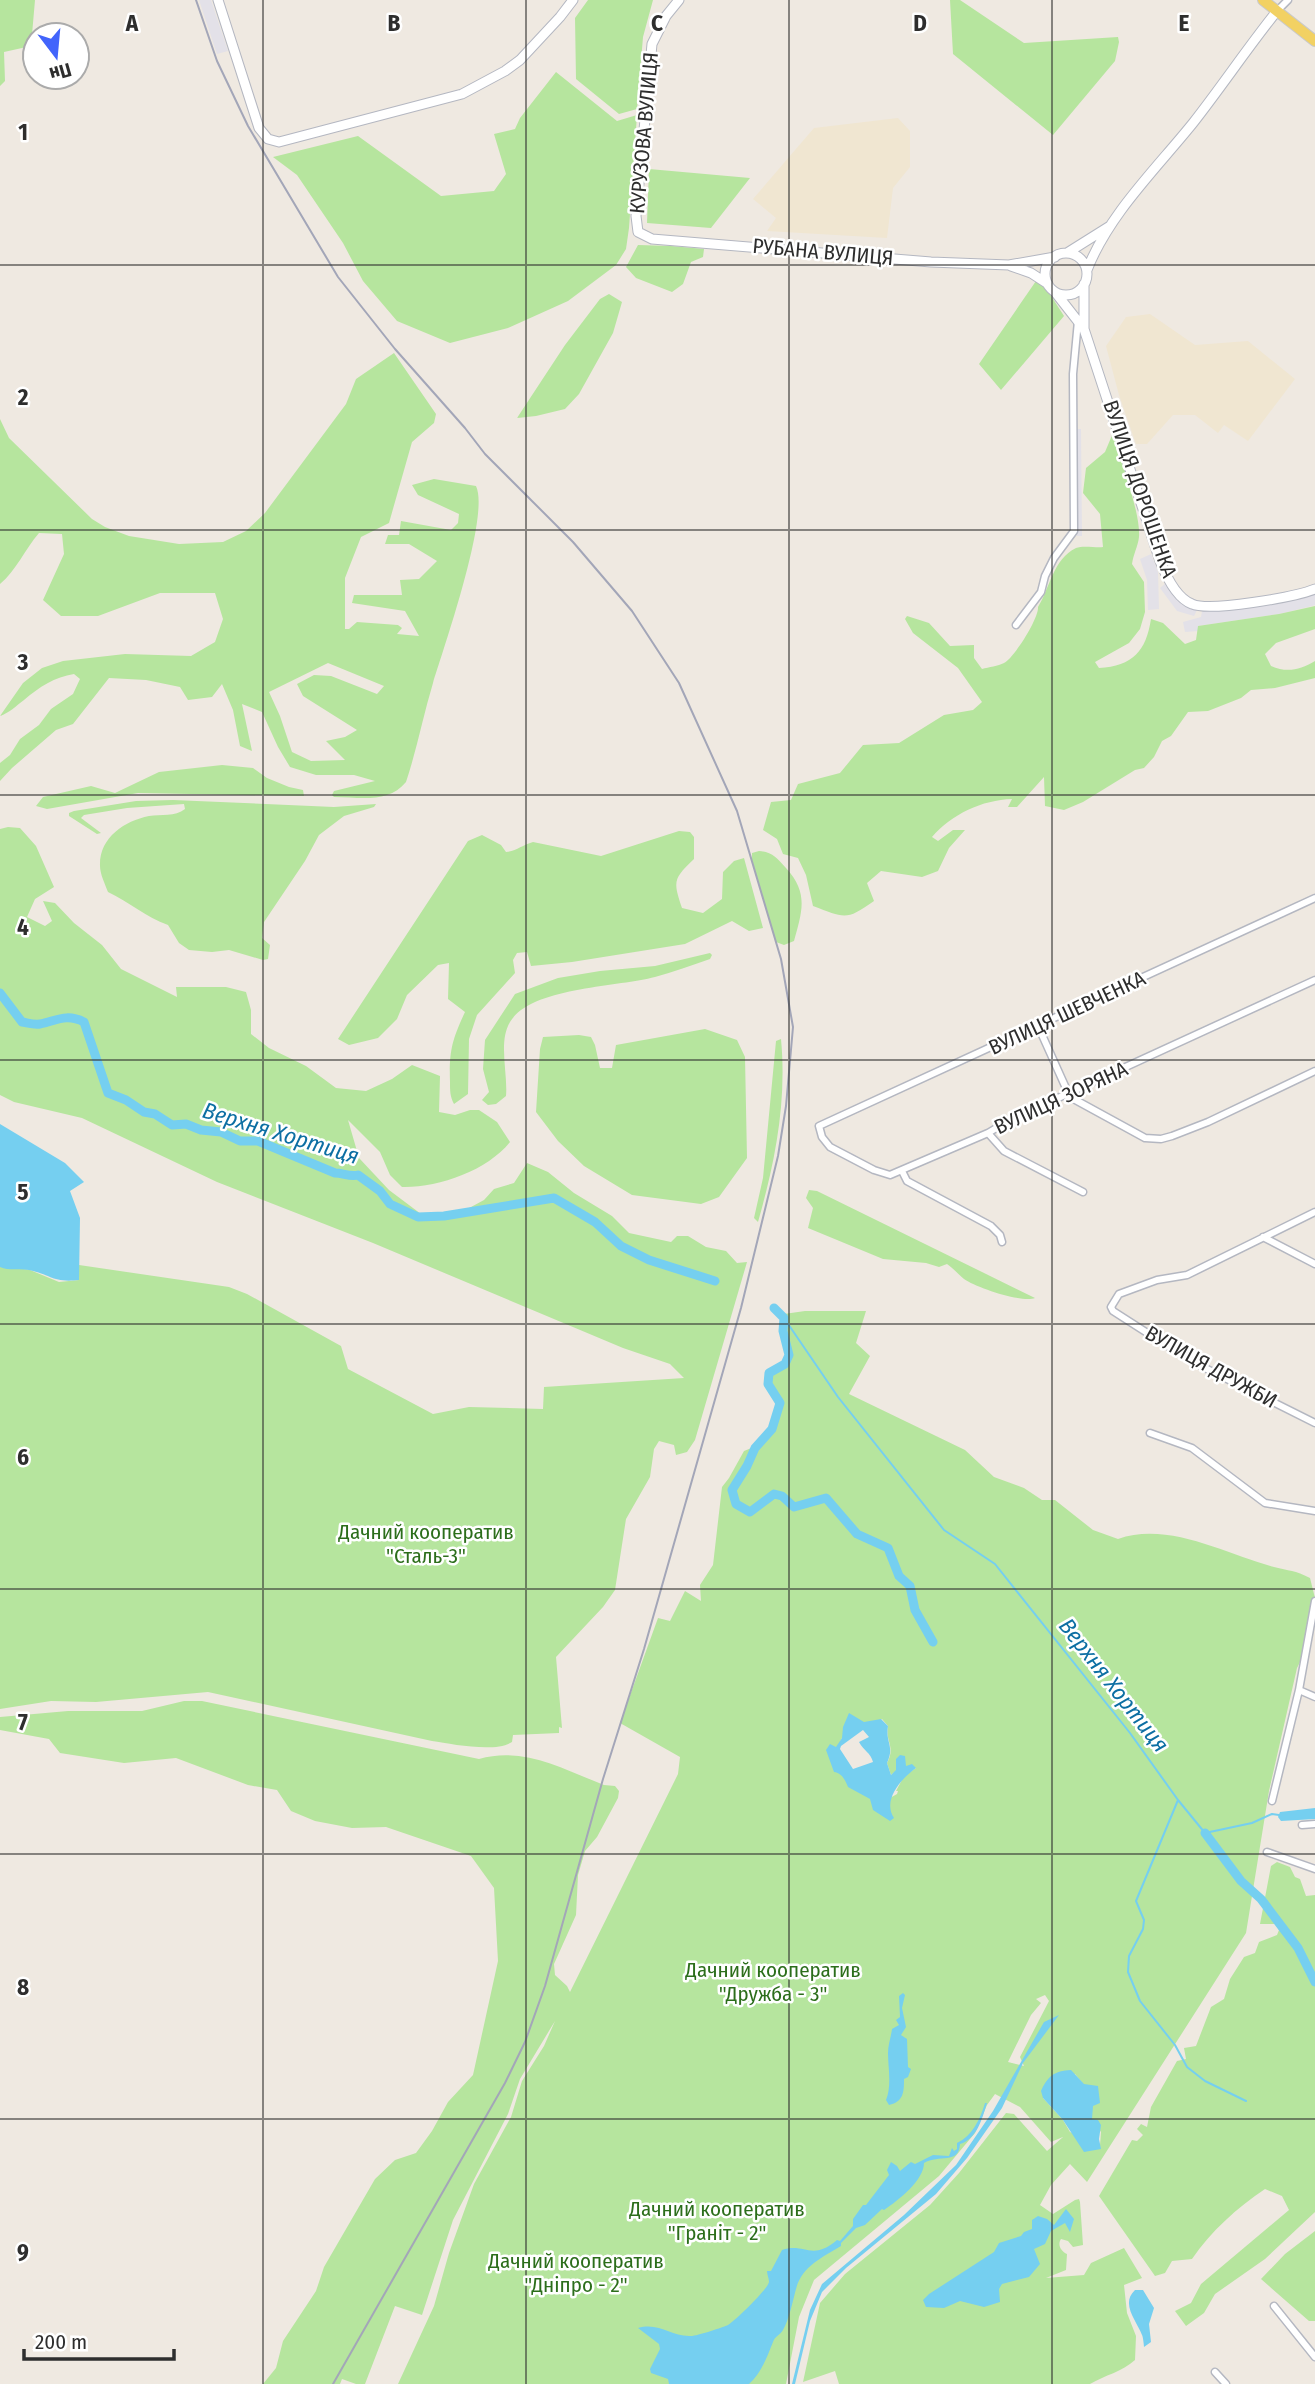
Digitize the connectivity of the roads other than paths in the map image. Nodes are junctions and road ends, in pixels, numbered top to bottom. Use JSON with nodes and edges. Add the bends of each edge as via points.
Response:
{"nodes":[{"id":1,"x":218,"y":0,"type":"edge"},
{"id":2,"x":573,"y":0,"type":"edge"},
{"id":3,"x":679,"y":0,"type":"edge"},
{"id":4,"x":1263,"y":0,"type":"edge"},
{"id":5,"x":1288,"y":0,"type":"edge"},
{"id":6,"x":1277,"y":11,"type":"junction"},
{"id":7,"x":1315,"y":41,"type":"edge"},
{"id":8,"x":1111,"y":225,"type":"junction"},
{"id":9,"x":638,"y":232,"type":"joint"},
{"id":10,"x":1067,"y":253,"type":"junction"},
{"id":11,"x":1055,"y":257,"type":"junction"},
{"id":12,"x":1009,"y":265,"type":"junction"},
{"id":13,"x":1087,"y":270,"type":"junction"},
{"id":14,"x":1084,"y":284,"type":"junction"},
{"id":15,"x":1051,"y":287,"type":"junction"},
{"id":16,"x":1081,"y":325,"type":"junction"},
{"id":17,"x":1315,"y":589,"type":"edge"},
{"id":18,"x":1016,"y":625,"type":"dead end"},
{"id":19,"x":1315,"y":898,"type":"edge"},
{"id":20,"x":1315,"y":980,"type":"edge"},
{"id":21,"x":1038,"y":1026,"type":"junction"},
{"id":22,"x":1315,"y":1071,"type":"edge"},
{"id":23,"x":1068,"y":1094,"type":"junction"},
{"id":24,"x":988,"y":1133,"type":"junction"},
{"id":25,"x":902,"y":1171,"type":"junction"},
{"id":26,"x":1083,"y":1192,"type":"dead end"},
{"id":27,"x":1315,"y":1212,"type":"edge"},
{"id":28,"x":1263,"y":1237,"type":"junction"},
{"id":29,"x":1002,"y":1242,"type":"dead end"},
{"id":30,"x":1315,"y":1264,"type":"edge"},
{"id":31,"x":1315,"y":1423,"type":"edge"},
{"id":32,"x":1150,"y":1433,"type":"dead end"},
{"id":33,"x":1315,"y":1511,"type":"edge"},
{"id":34,"x":1315,"y":1601,"type":"edge"},
{"id":35,"x":1299,"y":1690,"type":"junction"},
{"id":36,"x":1315,"y":1697,"type":"edge"},
{"id":37,"x":1272,"y":1801,"type":"dead end"},
{"id":38,"x":1315,"y":1824,"type":"edge"},
{"id":39,"x":1302,"y":1825,"type":"dead end"},
{"id":40,"x":1267,"y":1852,"type":"dead end"},
{"id":41,"x":1315,"y":1869,"type":"edge"},
{"id":42,"x":1274,"y":2306,"type":"dead end"},
{"id":43,"x":1315,"y":2357,"type":"edge"},
{"id":44,"x":1215,"y":2372,"type":"dead end"},
{"id":45,"x":1226,"y":2384,"type":"edge"}],
"edges":[{"from":1,"to":2,"type":"street","via":[[259,128],[268,139],[282,142],[462,94],[520,60]]},
{"from":3,"to":9,"type":"street","name":"КУРУЗОВА ВУЛИЦЯ","via":[[652,44]]},
{"from":4,"to":6,"type":"main road"},
{"from":5,"to":6,"type":"street"},
{"from":6,"to":7,"type":"main road"},
{"from":6,"to":8,"type":"street"},
{"from":8,"to":10,"type":"street"},
{"from":8,"to":13,"type":"street"},
{"from":9,"to":12,"type":"street","name":"РУБАНА ВУЛИЦЯ","via":[[652,239]]},
{"from":10,"to":11,"type":"street"},
{"from":10,"to":13,"type":"street","via":[[1080,258]]},
{"from":11,"to":12,"type":"street","name":"РУБАНА ВУЛИЦЯ"},
{"from":11,"to":15,"type":"street","via":[[1046,271]]},
{"from":12,"to":15,"type":"street","name":"РУБАНА ВУЛИЦЯ"},
{"from":13,"to":14,"type":"street"},
{"from":14,"to":15,"type":"street","via":[[1070,294]]},
{"from":14,"to":16,"type":"street","name":"ВУЛИЦЯ ДОРОШЕНКА"},
{"from":15,"to":16,"type":"street","name":"ВУЛИЦЯ ДОРОШЕНКА"},
{"from":16,"to":17,"type":"street","name":"ВУЛИЦЯ ДОРОШЕНКА","via":[[1160,561],[1175,589],[1191,604],[1204,607]]},
{"from":16,"to":18,"type":"street","via":[[1073,374],[1074,531],[1054,558],[1041,592]]},
{"from":19,"to":21,"type":"street","name":"ВУЛИЦЯ ШЕВЧЕНКА"},
{"from":20,"to":23,"type":"street","name":"ВУЛИЦЯ ЗОРЯНА"},
{"from":21,"to":23,"type":"street"},
{"from":21,"to":25,"type":"street","name":"ВУЛИЦЯ ШЕВЧЕНКА","via":[[819,1126],[830,1147],[882,1173]]},
{"from":22,"to":23,"type":"street","via":[[1161,1139],[1145,1138]]},
{"from":23,"to":24,"type":"street","name":"ВУЛИЦЯ ЗОРЯНА"},
{"from":24,"to":25,"type":"street","name":"ВУЛИЦЯ ЗОРЯНА"},
{"from":24,"to":26,"type":"street","via":[[1004,1151]]},
{"from":25,"to":29,"type":"street","via":[[907,1181],[991,1226]]},
{"from":27,"to":28,"type":"street"},
{"from":28,"to":30,"type":"street"},
{"from":28,"to":31,"type":"street","name":"ВУЛИЦЯ ДРУЖБИ","via":[[1187,1275],[1119,1294],[1111,1306],[1191,1361]]},
{"from":32,"to":33,"type":"street","via":[[1192,1447],[1263,1502]]},
{"from":34,"to":35,"type":"street"},
{"from":35,"to":36,"type":"street"},
{"from":35,"to":37,"type":"street"},
{"from":38,"to":39,"type":"street"},
{"from":40,"to":41,"type":"street"},
{"from":42,"to":43,"type":"street"},
{"from":44,"to":45,"type":"street"}]}
